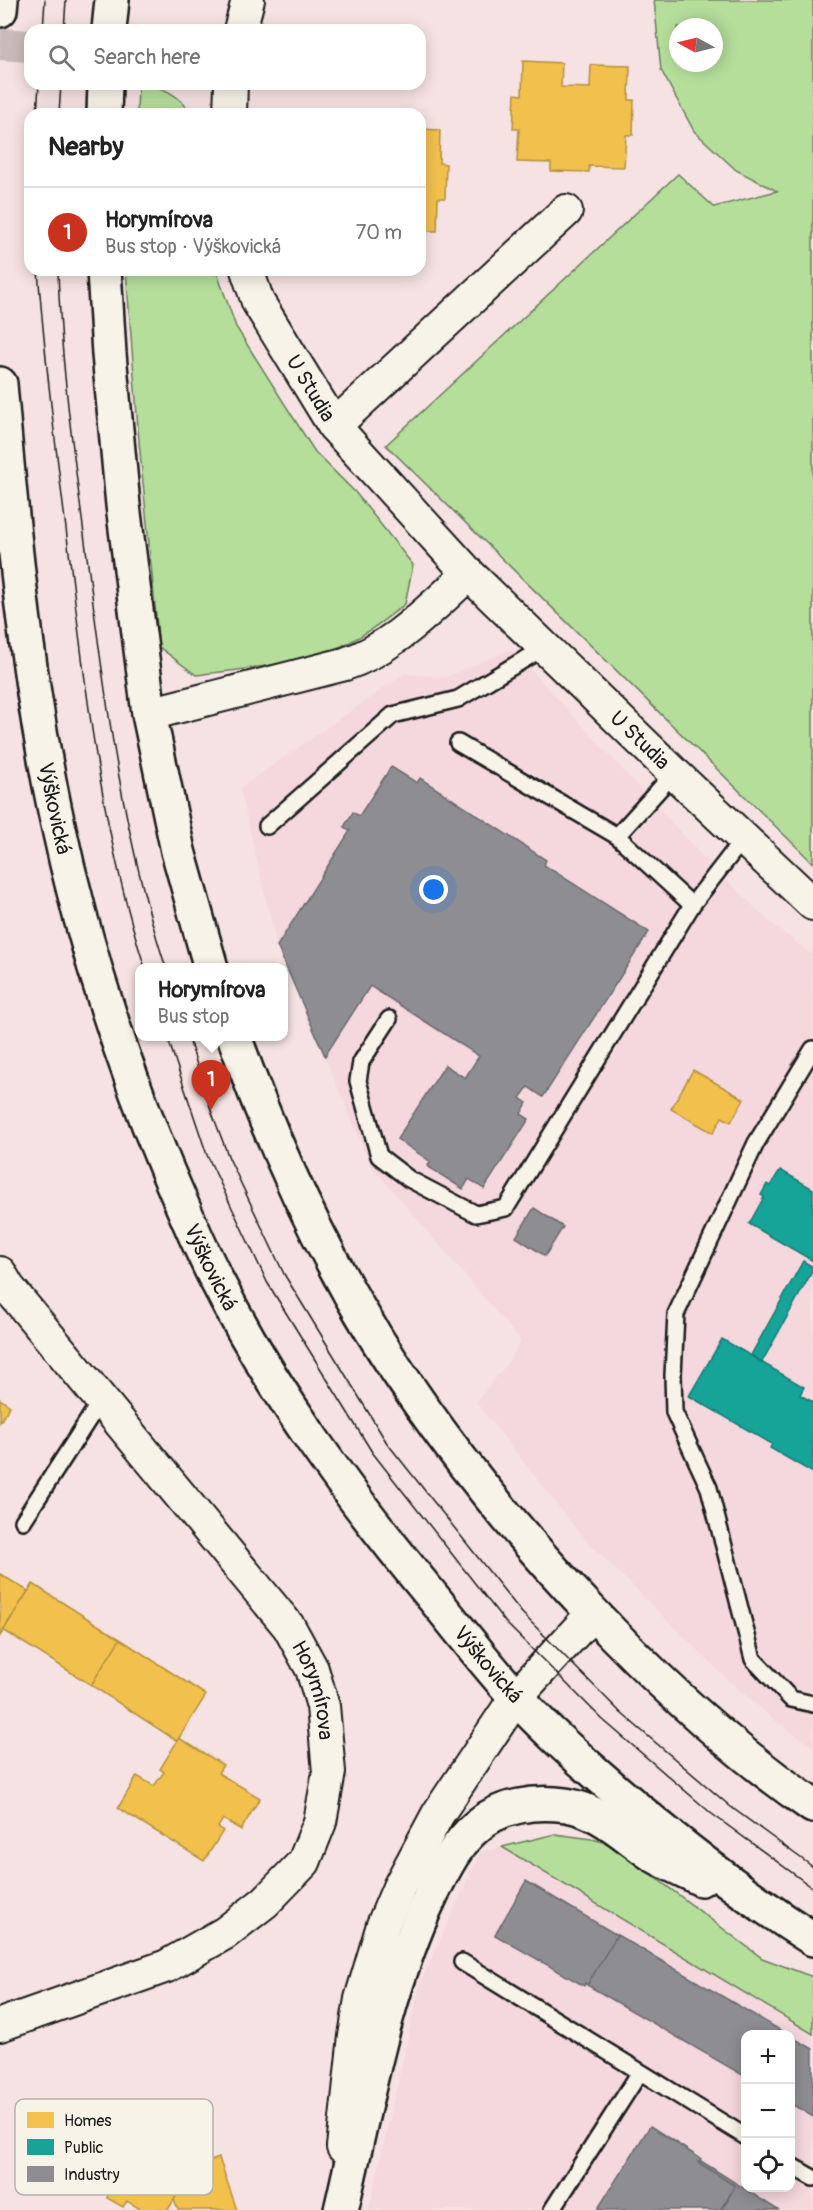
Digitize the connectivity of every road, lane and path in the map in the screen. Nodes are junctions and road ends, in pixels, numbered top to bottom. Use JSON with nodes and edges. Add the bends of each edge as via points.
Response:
{"nodes":[{"id":1,"x":1,"y":0,"type":"edge"},
{"id":2,"x":112,"y":0,"type":"edge"},
{"id":3,"x":248,"y":0,"type":"edge"},
{"id":4,"x":0,"y":10,"type":"edge"},
{"id":5,"x":110,"y":24,"type":"edge"},
{"id":6,"x":242,"y":24,"type":"edge"},
{"id":7,"x":105,"y":90,"type":"edge"},
{"id":8,"x":231,"y":90,"type":"edge"},
{"id":9,"x":104,"y":108,"type":"edge"},
{"id":10,"x":230,"y":108,"type":"edge"},
{"id":11,"x":566,"y":211,"type":"dead end"},
{"id":12,"x":104,"y":276,"type":"edge"},
{"id":13,"x":249,"y":276,"type":"edge"},
{"id":14,"x":0,"y":384,"type":"edge"},
{"id":15,"x":334,"y":426,"type":"junction"},
{"id":16,"x":469,"y":574,"type":"junction"},
{"id":17,"x":541,"y":644,"type":"junction"},
{"id":18,"x":149,"y":714,"type":"junction"},
{"id":19,"x":458,"y":743,"type":"dead end"},
{"id":20,"x":674,"y":773,"type":"junction"},
{"id":21,"x":267,"y":826,"type":"dead end"},
{"id":22,"x":617,"y":836,"type":"junction"},
{"id":23,"x":743,"y":839,"type":"junction"},
{"id":24,"x":813,"y":904,"type":"edge"},
{"id":25,"x":692,"y":905,"type":"junction"},
{"id":26,"x":210,"y":963,"type":"edge"},
{"id":27,"x":389,"y":1019,"type":"dead end"},
{"id":28,"x":236,"y":1041,"type":"edge"},
{"id":29,"x":813,"y":1049,"type":"edge"},
{"id":30,"x":0,"y":1273,"type":"edge"},
{"id":31,"x":101,"y":1400,"type":"junction"},
{"id":32,"x":23,"y":1521,"type":"dead end"},
{"id":33,"x":593,"y":1613,"type":"junction"},
{"id":34,"x":516,"y":1698,"type":"junction"},
{"id":35,"x":813,"y":1704,"type":"edge"},
{"id":36,"x":813,"y":1806,"type":"edge"},
{"id":37,"x":801,"y":1932,"type":"edge"},
{"id":38,"x":462,"y":1962,"type":"dead end"},
{"id":39,"x":0,"y":2025,"type":"edge"},
{"id":40,"x":640,"y":2072,"type":"junction"},
{"id":41,"x":741,"y":2134,"type":"edge"},
{"id":42,"x":795,"y":2167,"type":"edge"},
{"id":43,"x":813,"y":2178,"type":"edge"},
{"id":44,"x":337,"y":2210,"type":"edge"},
{"id":45,"x":342,"y":2210,"type":"edge"},
{"id":46,"x":552,"y":2210,"type":"edge"}],
"edges":[{"from":1,"to":4,"type":"street"},
{"from":2,"to":5,"type":"street"},
{"from":3,"to":6,"type":"street"},
{"from":7,"to":9,"type":"street"},
{"from":8,"to":10,"type":"street"},
{"from":11,"to":15,"type":"street"},
{"from":12,"to":18,"type":"street","via":[[123,505]]},
{"from":13,"to":15,"type":"street","name":"U Studia","via":[[258,302]]},
{"from":14,"to":34,"type":"street","name":"Výškovická","via":[[22,600],[55,810],[96,970],[158,1147],[214,1277],[314,1445],[368,1518]]},
{"from":15,"to":16,"type":"street","name":"U Studia"},
{"from":16,"to":17,"type":"street","name":"U Studia"},
{"from":16,"to":18,"type":"street","via":[[399,636],[363,658]]},
{"from":17,"to":20,"type":"street","name":"U Studia"},
{"from":17,"to":21,"type":"lane","via":[[530,656],[458,699],[393,715]]},
{"from":18,"to":26,"type":"street","via":[[178,851]]},
{"from":19,"to":22,"type":"lane"},
{"from":20,"to":22,"type":"lane"},
{"from":20,"to":23,"type":"street","name":"U Studia"},
{"from":22,"to":25,"type":"lane"},
{"from":23,"to":24,"type":"street","name":"U Studia"},
{"from":23,"to":25,"type":"lane"},
{"from":25,"to":27,"type":"lane","via":[[506,1208],[476,1214],[409,1179],[379,1156],[358,1081],[361,1062]]},
{"from":28,"to":33,"type":"street","via":[[286,1167],[381,1345],[466,1467]]},
{"from":29,"to":35,"type":"lane","via":[[756,1143],[676,1314],[673,1375],[674,1412],[709,1488],[753,1659],[791,1699]]},
{"from":30,"to":31,"type":"street","name":"Horymírova"},
{"from":31,"to":32,"type":"lane"},
{"from":31,"to":39,"type":"street","name":"Horymírova","via":[[289,1627],[312,1669],[323,1706],[329,1772],[320,1822],[304,1862],[265,1902],[225,1933],[167,1965]]},
{"from":33,"to":34,"type":"street"},
{"from":33,"to":36,"type":"street","via":[[730,1745]]},
{"from":34,"to":37,"type":"street","name":"Výškovická","via":[[652,1822]]},
{"from":34,"to":44,"type":"street","via":[[433,1822],[383,1925],[361,1999]]},
{"from":37,"to":45,"type":"street","via":[[654,1854],[588,1810],[529,1804],[492,1816],[476,1827],[447,1862],[420,1919],[377,2051]]},
{"from":38,"to":40,"type":"lane"},
{"from":40,"to":41,"type":"lane"},
{"from":40,"to":46,"type":"lane"},
{"from":42,"to":43,"type":"lane"}]}
